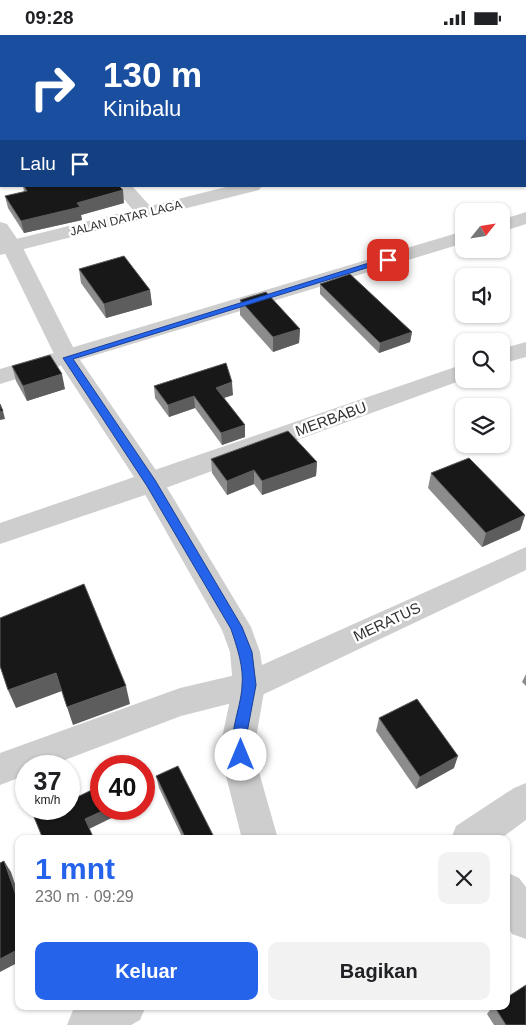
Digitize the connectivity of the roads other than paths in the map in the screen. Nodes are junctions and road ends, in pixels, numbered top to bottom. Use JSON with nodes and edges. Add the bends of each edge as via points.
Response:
{"nodes":[{"id":1,"x":123,"y":187,"type":"edge"},
{"id":2,"x":249,"y":187,"type":"edge"},
{"id":3,"x":146,"y":213,"type":"junction"},
{"id":4,"x":526,"y":218,"type":"edge"},
{"id":5,"x":510,"y":223,"type":"edge"},
{"id":6,"x":455,"y":240,"type":"edge"},
{"id":7,"x":4,"y":241,"type":"edge"},
{"id":8,"x":526,"y":349,"type":"edge"},
{"id":9,"x":510,"y":354,"type":"edge"},
{"id":10,"x":67,"y":358,"type":"junction"},
{"id":11,"x":455,"y":374,"type":"edge"},
{"id":12,"x":0,"y":377,"type":"edge"},
{"id":13,"x":151,"y":483,"type":"junction"},
{"id":14,"x":0,"y":535,"type":"edge"},
{"id":15,"x":526,"y":557,"type":"edge"},
{"id":16,"x":249,"y":685,"type":"junction"},
{"id":17,"x":0,"y":769,"type":"edge"},
{"id":18,"x":526,"y":799,"type":"edge"},
{"id":19,"x":259,"y":835,"type":"edge"},
{"id":20,"x":476,"y":835,"type":"edge"},
{"id":21,"x":510,"y":897,"type":"edge"},
{"id":22,"x":526,"y":920,"type":"edge"},
{"id":23,"x":118,"y":1010,"type":"edge"},
{"id":24,"x":88,"y":1025,"type":"edge"}],
"edges":[{"from":1,"to":3,"type":"street"},
{"from":2,"to":3,"type":"street","name":"JALAN DATAR LAGA"},
{"from":3,"to":7,"type":"street","name":"JALAN DATAR LAGA"},
{"from":4,"to":5,"type":"street"},
{"from":6,"to":10,"type":"street"},
{"from":7,"to":10,"type":"street"},
{"from":8,"to":9,"type":"street"},
{"from":10,"to":12,"type":"street"},
{"from":10,"to":13,"type":"street"},
{"from":11,"to":13,"type":"street","name":"MERBABU"},
{"from":13,"to":14,"type":"street","name":"MERBABU"},
{"from":13,"to":16,"type":"street","via":[[236,627],[245,652]]},
{"from":15,"to":16,"type":"street","name":"MERATUS"},
{"from":16,"to":17,"type":"street","name":"MERATUS","via":[[180,702]]},
{"from":16,"to":19,"type":"street","via":[[239,738],[242,773]]},
{"from":18,"to":20,"type":"street"},
{"from":21,"to":22,"type":"street"},
{"from":23,"to":24,"type":"street"}]}
